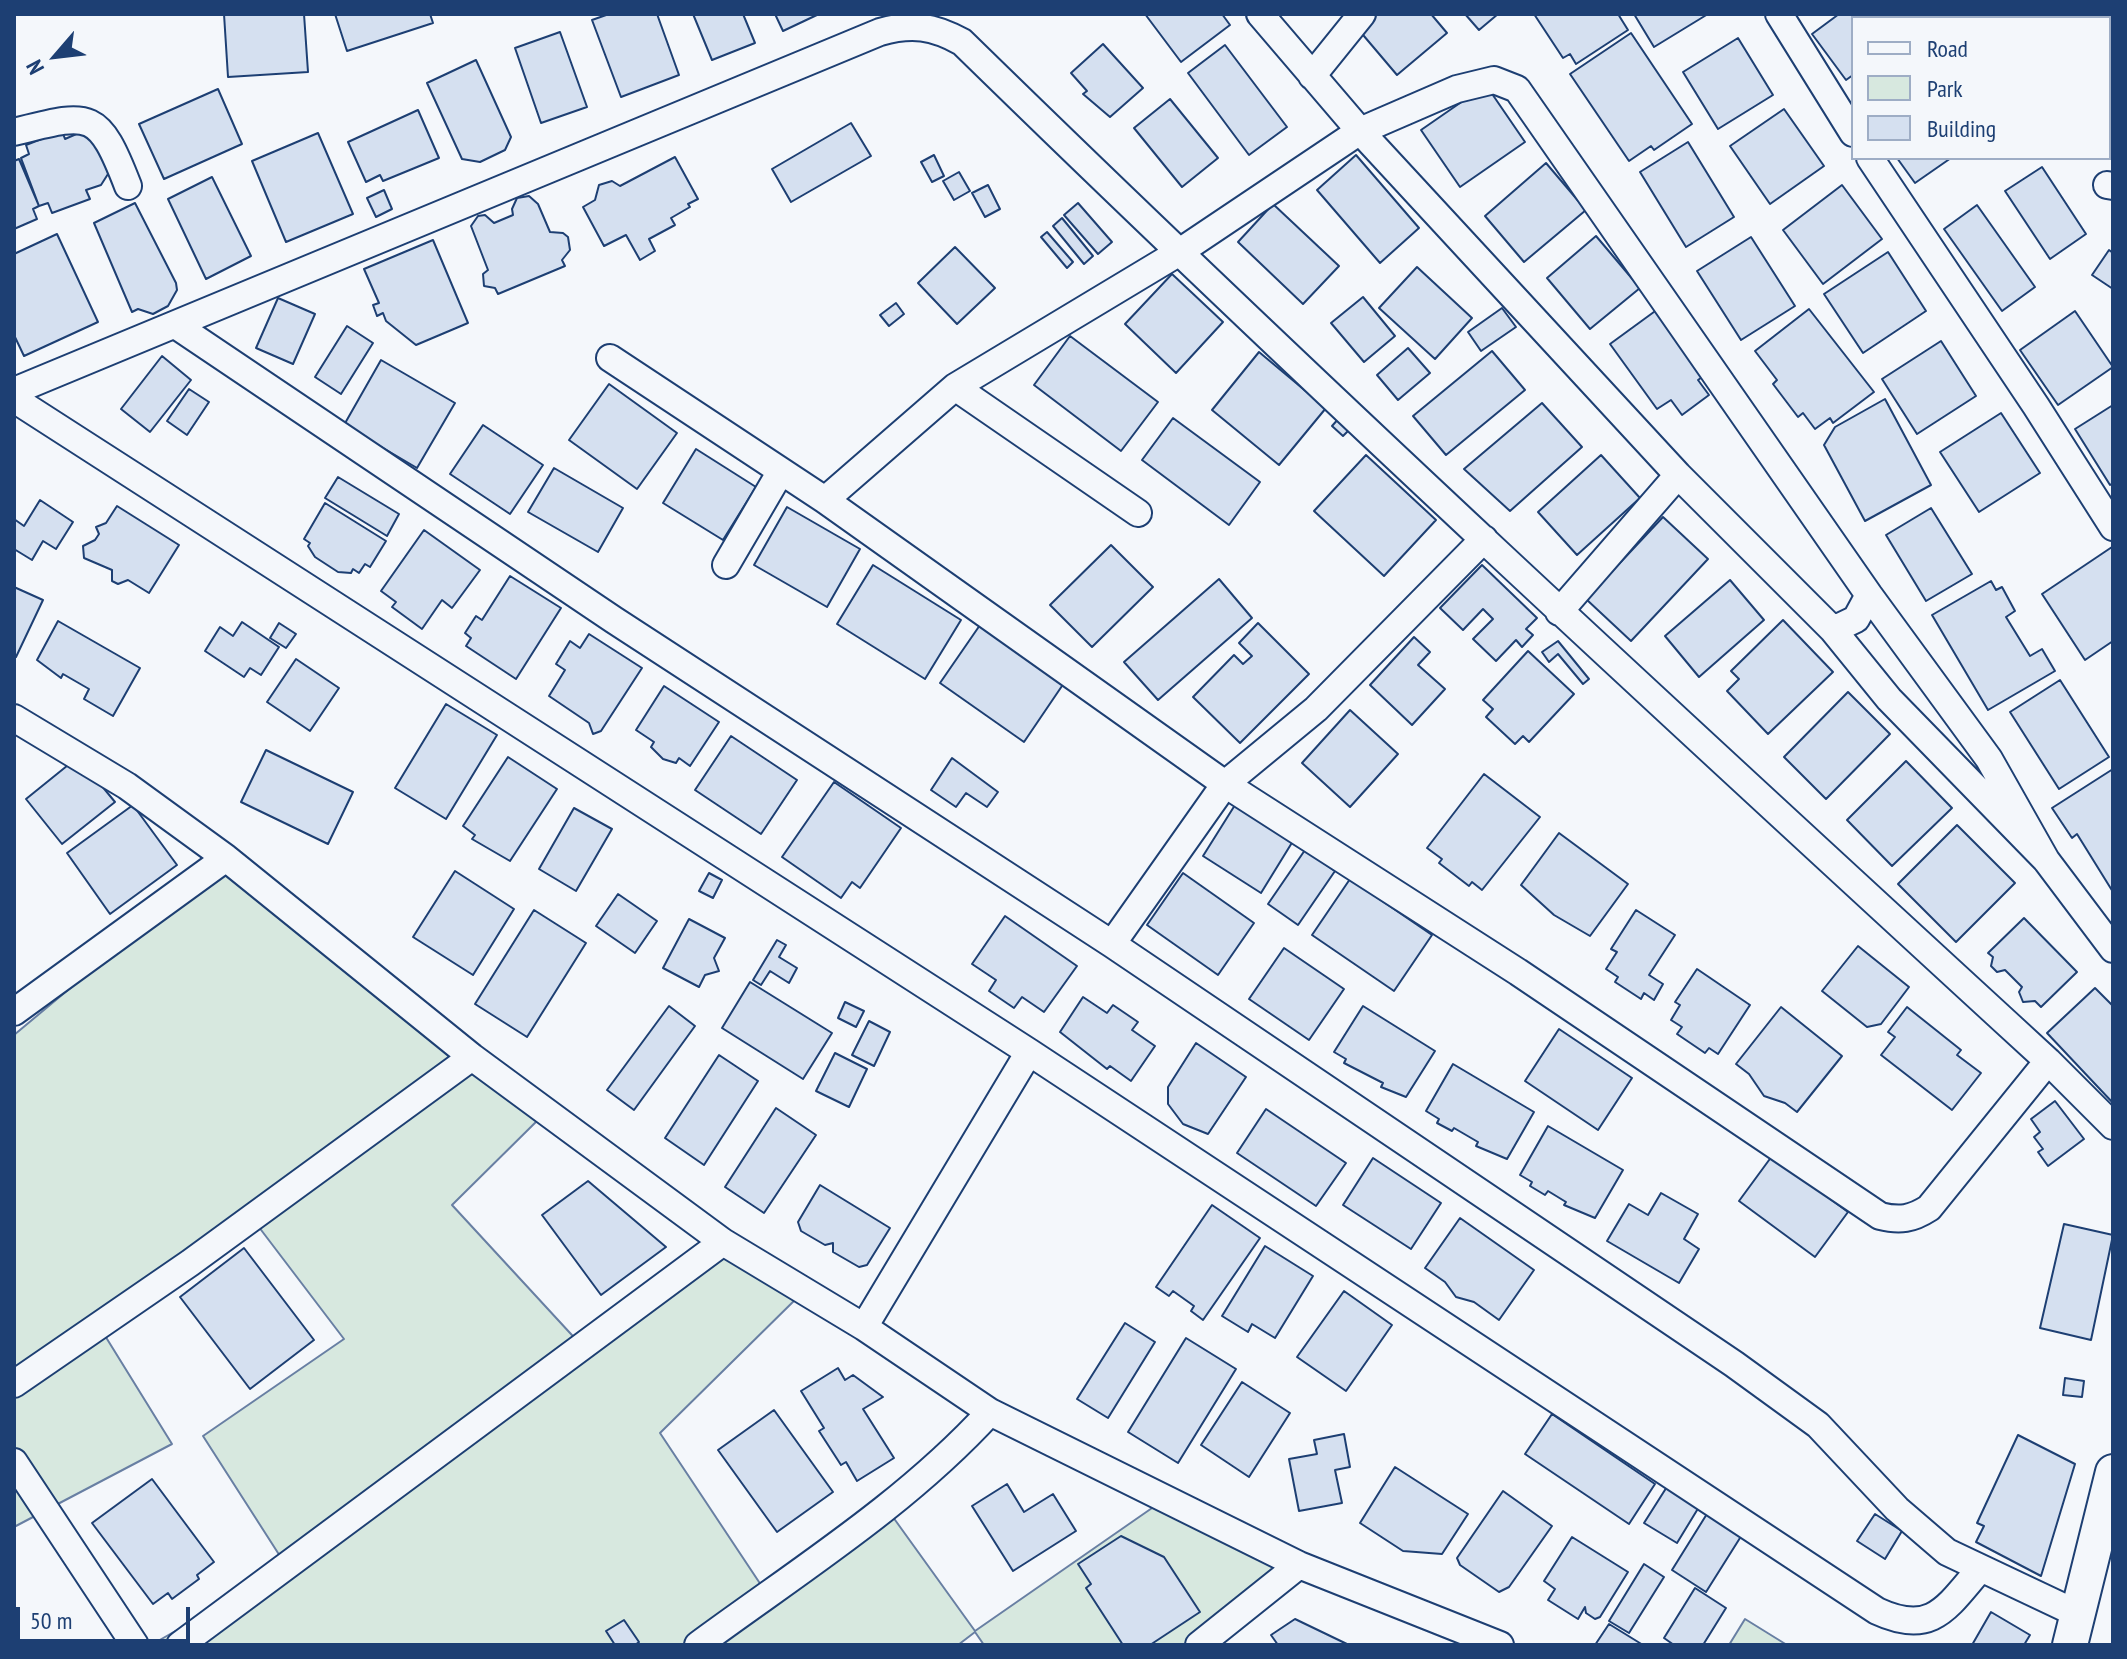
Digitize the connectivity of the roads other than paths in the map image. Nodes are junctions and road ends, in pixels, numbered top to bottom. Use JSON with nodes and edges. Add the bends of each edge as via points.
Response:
{"nodes":[{"id":1,"x":1260,"y":14,"type":"edge"},
{"id":2,"x":1362,"y":14,"type":"edge"},
{"id":3,"x":1779,"y":14,"type":"edge"},
{"id":4,"x":1312,"y":76,"type":"junction"},
{"id":5,"x":1851,"y":130,"type":"edge"},
{"id":6,"x":1360,"y":131,"type":"junction"},
{"id":7,"x":14,"y":132,"type":"edge"},
{"id":8,"x":1871,"y":160,"type":"edge"},
{"id":9,"x":128,"y":186,"type":"dead end"},
{"id":10,"x":1178,"y":253,"type":"junction"},
{"id":11,"x":177,"y":326,"type":"junction"},
{"id":12,"x":610,"y":358,"type":"dead end"},
{"id":13,"x":955,"y":387,"type":"junction"},
{"id":14,"x":14,"y":391,"type":"edge"},
{"id":15,"x":14,"y":399,"type":"edge"},
{"id":16,"x":781,"y":471,"type":"junction"},
{"id":17,"x":1678,"y":475,"type":"junction"},
{"id":18,"x":825,"y":500,"type":"junction"},
{"id":19,"x":1138,"y":513,"type":"dead end"},
{"id":20,"x":2113,"y":527,"type":"edge"},
{"id":21,"x":1484,"y":539,"type":"junction"},
{"id":22,"x":726,"y":565,"type":"dead end"},
{"id":23,"x":1869,"y":595,"type":"junction"},
{"id":24,"x":1559,"y":612,"type":"junction"},
{"id":25,"x":1833,"y":630,"type":"junction"},
{"id":26,"x":14,"y":718,"type":"edge"},
{"id":27,"x":1225,"y":784,"type":"junction"},
{"id":28,"x":226,"y":858,"type":"junction"},
{"id":29,"x":2046,"y":860,"type":"junction"},
{"id":30,"x":1112,"y":944,"type":"junction"},
{"id":31,"x":2113,"y":949,"type":"edge"},
{"id":32,"x":14,"y":1012,"type":"edge"},
{"id":33,"x":1029,"y":1052,"type":"junction"},
{"id":34,"x":472,"y":1057,"type":"junction"},
{"id":35,"x":2048,"y":1061,"type":"junction"},
{"id":36,"x":2113,"y":1126,"type":"edge"},
{"id":37,"x":723,"y":1242,"type":"junction"},
{"id":38,"x":864,"y":1327,"type":"junction"},
{"id":39,"x":14,"y":1384,"type":"edge"},
{"id":40,"x":990,"y":1412,"type":"junction"},
{"id":41,"x":14,"y":1462,"type":"edge"},
{"id":42,"x":2113,"y":1472,"type":"edge"},
{"id":43,"x":1299,"y":1565,"type":"junction"},
{"id":44,"x":1979,"y":1570,"type":"junction"},
{"id":45,"x":2074,"y":1630,"type":"edge"},
{"id":46,"x":135,"y":1645,"type":"edge"},
{"id":47,"x":180,"y":1645,"type":"edge"},
{"id":48,"x":698,"y":1645,"type":"edge"},
{"id":49,"x":1199,"y":1645,"type":"edge"},
{"id":50,"x":1500,"y":1645,"type":"edge"}],
"edges":[{"from":1,"to":4,"type":"street"},
{"from":2,"to":4,"type":"street"},
{"from":3,"to":5,"type":"street"},
{"from":4,"to":6,"type":"street"},
{"from":6,"to":10,"type":"street"},
{"from":6,"to":17,"type":"street"},
{"from":6,"to":23,"type":"street","via":[[1457,89],[1494,80],[1517,89]]},
{"from":7,"to":9,"type":"street","via":[[68,118],[98,126]]},
{"from":8,"to":20,"type":"street"},
{"from":10,"to":11,"type":"street","via":[[962,42],[922,25],[900,27],[543,169]]},
{"from":10,"to":13,"type":"street"},
{"from":10,"to":21,"type":"street"},
{"from":11,"to":14,"type":"street"},
{"from":11,"to":30,"type":"street","via":[[614,620]]},
{"from":12,"to":16,"type":"street"},
{"from":13,"to":18,"type":"street"},
{"from":13,"to":19,"type":"street"},
{"from":15,"to":33,"type":"street"},
{"from":16,"to":18,"type":"street"},
{"from":16,"to":22,"type":"street"},
{"from":17,"to":24,"type":"street"},
{"from":17,"to":25,"type":"street"},
{"from":18,"to":27,"type":"street"},
{"from":21,"to":24,"type":"street"},
{"from":21,"to":27,"type":"street","via":[[1316,709]]},
{"from":23,"to":25,"type":"street","via":[[1856,619]]},
{"from":23,"to":29,"type":"street","via":[[1989,759]]},
{"from":24,"to":35,"type":"street"},
{"from":25,"to":29,"type":"street","via":[[1889,699]]},
{"from":26,"to":28,"type":"street","via":[[127,786]]},
{"from":27,"to":30,"type":"street"},
{"from":27,"to":35,"type":"street","via":[[1518,972],[1880,1216],[1915,1218],[1929,1208]]},
{"from":28,"to":32,"type":"street"},
{"from":28,"to":34,"type":"street"},
{"from":29,"to":31,"type":"street"},
{"from":30,"to":44,"type":"street","via":[[1734,1364],[1818,1425],[1921,1531]]},
{"from":33,"to":38,"type":"street"},
{"from":33,"to":44,"type":"street","via":[[1877,1611],[1898,1621],[1932,1618]]},
{"from":34,"to":37,"type":"street"},
{"from":34,"to":39,"type":"street"},
{"from":35,"to":36,"type":"street"},
{"from":37,"to":38,"type":"street"},
{"from":37,"to":47,"type":"street"},
{"from":38,"to":40,"type":"street"},
{"from":40,"to":43,"type":"street"},
{"from":40,"to":48,"type":"street","via":[[953,1453]]},
{"from":41,"to":46,"type":"street"},
{"from":42,"to":45,"type":"main road"},
{"from":43,"to":49,"type":"street"},
{"from":43,"to":50,"type":"street"},
{"from":44,"to":45,"type":"street"}]}
